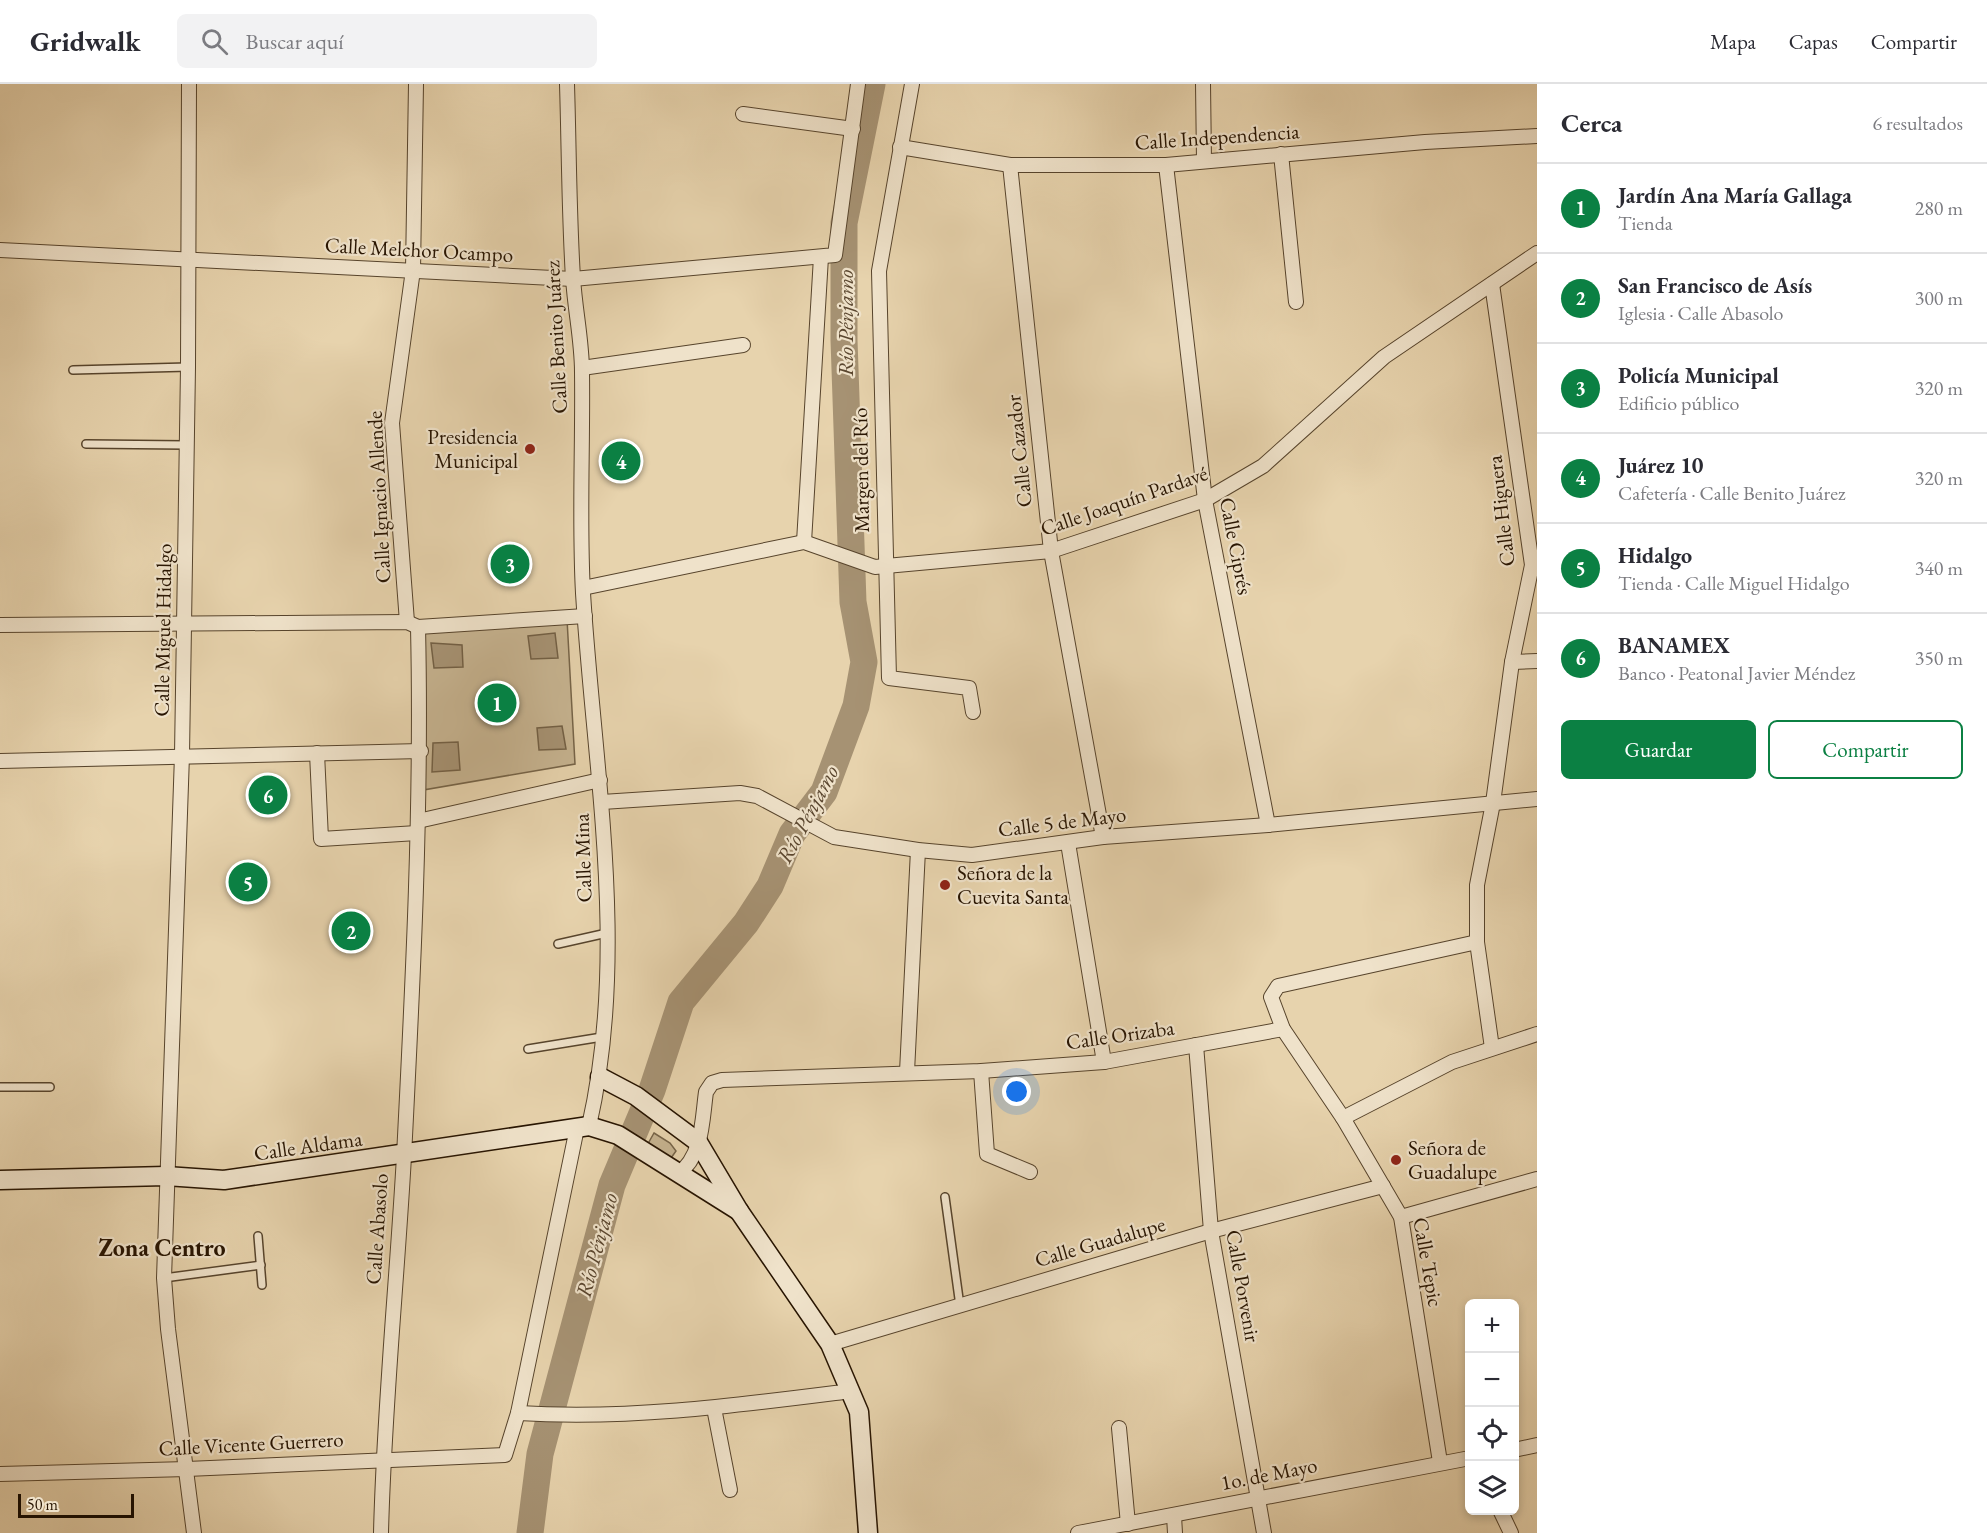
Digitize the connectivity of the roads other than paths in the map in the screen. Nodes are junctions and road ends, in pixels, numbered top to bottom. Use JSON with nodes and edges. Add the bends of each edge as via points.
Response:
{"nodes":[{"id":1,"x":189,"y":84,"type":"edge"},
{"id":2,"x":416,"y":84,"type":"edge"},
{"id":3,"x":567,"y":84,"type":"edge"},
{"id":4,"x":858,"y":84,"type":"edge"},
{"id":5,"x":912,"y":84,"type":"edge"},
{"id":6,"x":1203,"y":84,"type":"edge"},
{"id":7,"x":743,"y":114,"type":"dead end"},
{"id":8,"x":853,"y":129,"type":"junction"},
{"id":9,"x":1537,"y":136,"type":"edge"},
{"id":10,"x":900,"y":147,"type":"junction"},
{"id":11,"x":1281,"y":154,"type":"junction"},
{"id":12,"x":1204,"y":161,"type":"junction"},
{"id":13,"x":1010,"y":165,"type":"junction"},
{"id":14,"x":1166,"y":165,"type":"junction"},
{"id":15,"x":0,"y":250,"type":"edge"},
{"id":16,"x":1537,"y":253,"type":"edge"},
{"id":17,"x":828,"y":256,"type":"junction"},
{"id":18,"x":189,"y":260,"type":"junction"},
{"id":19,"x":413,"y":270,"type":"junction"},
{"id":20,"x":573,"y":279,"type":"junction"},
{"id":21,"x":1492,"y":284,"type":"junction"},
{"id":22,"x":1296,"y":302,"type":"dead end"},
{"id":23,"x":743,"y":345,"type":"dead end"},
{"id":24,"x":188,"y":367,"type":"junction"},
{"id":25,"x":582,"y":368,"type":"junction"},
{"id":26,"x":73,"y":370,"type":"dead end"},
{"id":27,"x":86,"y":444,"type":"dead end"},
{"id":28,"x":186,"y":445,"type":"junction"},
{"id":29,"x":1205,"y":501,"type":"junction"},
{"id":30,"x":804,"y":542,"type":"junction"},
{"id":31,"x":1051,"y":551,"type":"junction"},
{"id":32,"x":880,"y":566,"type":"junction"},
{"id":33,"x":583,"y":588,"type":"junction"},
{"id":34,"x":585,"y":616,"type":"junction"},
{"id":35,"x":184,"y":622,"type":"junction"},
{"id":36,"x":0,"y":625,"type":"edge"},
{"id":37,"x":412,"y":625,"type":"junction"},
{"id":38,"x":1537,"y":661,"type":"edge"},
{"id":39,"x":1512,"y":662,"type":"junction"},
{"id":40,"x":973,"y":712,"type":"dead end"},
{"id":41,"x":421,"y":751,"type":"junction"},
{"id":42,"x":317,"y":753,"type":"junction"},
{"id":43,"x":182,"y":755,"type":"junction"},
{"id":44,"x":0,"y":761,"type":"edge"},
{"id":45,"x":600,"y":780,"type":"junction"},
{"id":46,"x":1537,"y":799,"type":"edge"},
{"id":47,"x":602,"y":802,"type":"junction"},
{"id":48,"x":1493,"y":803,"type":"junction"},
{"id":49,"x":1268,"y":825,"type":"junction"},
{"id":50,"x":418,"y":827,"type":"junction"},
{"id":51,"x":1103,"y":837,"type":"junction"},
{"id":52,"x":1068,"y":843,"type":"junction"},
{"id":53,"x":918,"y":850,"type":"junction"},
{"id":54,"x":607,"y":933,"type":"junction"},
{"id":55,"x":1477,"y":942,"type":"junction"},
{"id":56,"x":558,"y":944,"type":"dead end"},
{"id":57,"x":1283,"y":1029,"type":"junction"},
{"id":58,"x":1537,"y":1035,"type":"edge"},
{"id":59,"x":605,"y":1037,"type":"junction"},
{"id":60,"x":1196,"y":1045,"type":"junction"},
{"id":61,"x":1492,"y":1048,"type":"junction"},
{"id":62,"x":528,"y":1049,"type":"dead end"},
{"id":63,"x":1104,"y":1062,"type":"junction"},
{"id":64,"x":981,"y":1071,"type":"junction"},
{"id":65,"x":907,"y":1072,"type":"junction"},
{"id":66,"x":600,"y":1077,"type":"junction"},
{"id":67,"x":0,"y":1087,"type":"edge"},
{"id":68,"x":50,"y":1087,"type":"dead end"},
{"id":69,"x":1342,"y":1118,"type":"junction"},
{"id":70,"x":583,"y":1127,"type":"junction"},
{"id":71,"x":699,"y":1142,"type":"junction"},
{"id":72,"x":404,"y":1156,"type":"junction"},
{"id":73,"x":672,"y":1170,"type":"junction"},
{"id":74,"x":1030,"y":1172,"type":"dead end"},
{"id":75,"x":166,"y":1176,"type":"junction"},
{"id":76,"x":1537,"y":1179,"type":"edge"},
{"id":77,"x":0,"y":1180,"type":"edge"},
{"id":78,"x":1383,"y":1186,"type":"junction"},
{"id":79,"x":945,"y":1197,"type":"dead end"},
{"id":80,"x":739,"y":1211,"type":"junction"},
{"id":81,"x":1401,"y":1217,"type":"junction"},
{"id":82,"x":1211,"y":1231,"type":"junction"},
{"id":83,"x":258,"y":1236,"type":"dead end"},
{"id":84,"x":261,"y":1265,"type":"junction"},
{"id":85,"x":164,"y":1278,"type":"junction"},
{"id":86,"x":262,"y":1285,"type":"dead end"},
{"id":87,"x":960,"y":1306,"type":"junction"},
{"id":88,"x":830,"y":1344,"type":"junction"},
{"id":89,"x":851,"y":1391,"type":"junction"},
{"id":90,"x":714,"y":1408,"type":"junction"},
{"id":91,"x":518,"y":1413,"type":"junction"},
{"id":92,"x":1119,"y":1428,"type":"dead end"},
{"id":93,"x":1537,"y":1446,"type":"edge"},
{"id":94,"x":1519,"y":1449,"type":"edge"},
{"id":95,"x":505,"y":1455,"type":"joint"},
{"id":96,"x":382,"y":1459,"type":"junction"},
{"id":97,"x":1465,"y":1459,"type":"edge"},
{"id":98,"x":1440,"y":1462,"type":"junction"},
{"id":99,"x":187,"y":1469,"type":"junction"},
{"id":100,"x":0,"y":1474,"type":"edge"},
{"id":101,"x":730,"y":1490,"type":"dead end"},
{"id":102,"x":1259,"y":1497,"type":"junction"},
{"id":103,"x":1502,"y":1515,"type":"edge"},
{"id":104,"x":1174,"y":1516,"type":"junction"},
{"id":105,"x":1128,"y":1524,"type":"junction"},
{"id":106,"x":194,"y":1533,"type":"edge"},
{"id":107,"x":381,"y":1533,"type":"edge"},
{"id":108,"x":868,"y":1533,"type":"edge"},
{"id":109,"x":1078,"y":1533,"type":"edge"},
{"id":110,"x":1175,"y":1533,"type":"edge"},
{"id":111,"x":1264,"y":1533,"type":"edge"},
{"id":112,"x":1511,"y":1533,"type":"edge"}],
"edges":[{"from":1,"to":18,"type":"street","name":"Calle Miguel Hidalgo"},
{"from":2,"to":19,"type":"street","name":"Calle Ignacio Allende"},
{"from":3,"to":20,"type":"street","name":"Calle Benito Juárez"},
{"from":4,"to":8,"type":"street"},
{"from":5,"to":10,"type":"street","name":"Margen del Río"},
{"from":6,"to":12,"type":"street"},
{"from":7,"to":8,"type":"street"},
{"from":8,"to":17,"type":"street"},
{"from":9,"to":11,"type":"street","name":"Calle Independencia"},
{"from":10,"to":13,"type":"street","name":"Calle Independencia"},
{"from":10,"to":32,"type":"street","name":"Margen del Río","via":[[879,271]]},
{"from":11,"to":12,"type":"street","name":"Calle Independencia"},
{"from":11,"to":22,"type":"street"},
{"from":12,"to":14,"type":"street","name":"Calle Independencia"},
{"from":13,"to":14,"type":"street","name":"Calle Independencia"},
{"from":13,"to":31,"type":"street","name":"Calle Cazador"},
{"from":14,"to":29,"type":"street","name":"Calle Ciprés"},
{"from":15,"to":18,"type":"street","name":"Calle Melchor Ocampo"},
{"from":16,"to":21,"type":"street","name":"Calle Joaquín Pardavé"},
{"from":17,"to":20,"type":"street","name":"Calle Melchor Ocampo"},
{"from":17,"to":30,"type":"street"},
{"from":18,"to":19,"type":"street","name":"Calle Melchor Ocampo"},
{"from":18,"to":24,"type":"street","name":"Calle Miguel Hidalgo"},
{"from":19,"to":20,"type":"street","name":"Calle Melchor Ocampo"},
{"from":19,"to":37,"type":"street","name":"Calle Ignacio Allende","via":[[392,423]]},
{"from":20,"to":25,"type":"street","name":"Calle Benito Juárez"},
{"from":21,"to":29,"type":"street","name":"Calle Joaquín Pardavé","via":[[1384,357],[1263,466]]},
{"from":21,"to":39,"type":"street","name":"Calle Higuera","via":[[1532,565]]},
{"from":23,"to":25,"type":"street"},
{"from":24,"to":26,"type":"lane"},
{"from":24,"to":28,"type":"street","name":"Calle Miguel Hidalgo"},
{"from":25,"to":33,"type":"street","name":"Calle Benito Juárez"},
{"from":27,"to":28,"type":"lane"},
{"from":28,"to":35,"type":"street","name":"Calle Miguel Hidalgo"},
{"from":29,"to":31,"type":"street","name":"Calle Joaquín Pardavé"},
{"from":29,"to":49,"type":"street","name":"Calle Ciprés"},
{"from":30,"to":32,"type":"street","name":"Calle Joaquín Pardavé"},
{"from":30,"to":33,"type":"street"},
{"from":31,"to":32,"type":"street","name":"Calle Joaquín Pardavé"},
{"from":31,"to":51,"type":"street","name":"Calle Cazador"},
{"from":32,"to":40,"type":"street","name":"Margen del Río","via":[[889,678],[969,688]]},
{"from":33,"to":34,"type":"street","name":"Calle Mina"},
{"from":34,"to":37,"type":"street"},
{"from":34,"to":45,"type":"street","name":"Calle Mina"},
{"from":35,"to":36,"type":"street"},
{"from":35,"to":37,"type":"street"},
{"from":35,"to":43,"type":"street","name":"Calle Miguel Hidalgo"},
{"from":37,"to":41,"type":"street","name":"Calle Ignacio Allende"},
{"from":38,"to":39,"type":"street"},
{"from":39,"to":48,"type":"street","name":"Calle Higuera"},
{"from":41,"to":42,"type":"street"},
{"from":41,"to":50,"type":"street","name":"Calle Abasolo"},
{"from":42,"to":43,"type":"street"},
{"from":42,"to":50,"type":"street","via":[[321,839]]},
{"from":43,"to":44,"type":"street"},
{"from":43,"to":75,"type":"street","name":"Calle Miguel Hidalgo"},
{"from":45,"to":47,"type":"street","name":"Calle Mina"},
{"from":45,"to":50,"type":"street"},
{"from":46,"to":48,"type":"street","name":"Calle 5 de Mayo"},
{"from":47,"to":53,"type":"street","name":"Calle 5 de Mayo","via":[[757,796],[834,837]]},
{"from":47,"to":54,"type":"street","name":"Calle Mina"},
{"from":48,"to":49,"type":"street","name":"Calle 5 de Mayo"},
{"from":48,"to":55,"type":"street","name":"Calle Higuera","via":[[1478,885]]},
{"from":49,"to":51,"type":"street","name":"Calle 5 de Mayo"},
{"from":50,"to":72,"type":"street","name":"Calle Abasolo"},
{"from":51,"to":52,"type":"street","name":"Calle 5 de Mayo"},
{"from":52,"to":53,"type":"street","name":"Calle 5 de Mayo","via":[[972,855]]},
{"from":52,"to":63,"type":"street"},
{"from":53,"to":65,"type":"street"},
{"from":54,"to":56,"type":"lane"},
{"from":54,"to":59,"type":"street","name":"Calle Mina"},
{"from":55,"to":57,"type":"street","via":[[1278,986],[1271,997]]},
{"from":55,"to":61,"type":"street","name":"Calle Higuera"},
{"from":57,"to":60,"type":"street","name":"Calle Orizaba"},
{"from":57,"to":69,"type":"street","name":"Calle Tepic"},
{"from":58,"to":61,"type":"street"},
{"from":59,"to":62,"type":"lane"},
{"from":59,"to":66,"type":"street","name":"Calle Mina"},
{"from":60,"to":63,"type":"street","name":"Calle Orizaba"},
{"from":60,"to":82,"type":"street","name":"Calle Porvenir"},
{"from":61,"to":69,"type":"street","via":[[1452,1062]]},
{"from":63,"to":64,"type":"street","name":"Calle Orizaba"},
{"from":64,"to":65,"type":"street","name":"Calle Orizaba"},
{"from":64,"to":74,"type":"street","via":[[987,1154]]},
{"from":65,"to":71,"type":"street","name":"Calle Orizaba","via":[[712,1083],[706,1092]]},
{"from":66,"to":70,"type":"street","name":"Calle Mina"},
{"from":66,"to":71,"type":"street","via":[[636,1096]]},
{"from":67,"to":68,"type":"lane"},
{"from":69,"to":78,"type":"street","name":"Calle Tepic"},
{"from":70,"to":72,"type":"street","name":"Calle Aldama"},
{"from":70,"to":73,"type":"street","name":"Calle Aldama","via":[[618,1135]]},
{"from":70,"to":91,"type":"street","name":"Calle Mina"},
{"from":71,"to":73,"type":"street","via":[[689,1166]]},
{"from":71,"to":80,"type":"street"},
{"from":72,"to":75,"type":"street","name":"Calle Aldama","via":[[224,1180]]},
{"from":72,"to":96,"type":"street","name":"Calle Abasolo"},
{"from":73,"to":80,"type":"street","name":"Calle Aldama"},
{"from":75,"to":77,"type":"street","name":"Calle Aldama"},
{"from":75,"to":85,"type":"street","name":"Calle Miguel Hidalgo"},
{"from":76,"to":81,"type":"street"},
{"from":78,"to":81,"type":"street","name":"Calle Tepic"},
{"from":78,"to":82,"type":"street","name":"Calle Guadalupe"},
{"from":79,"to":87,"type":"lane"},
{"from":80,"to":88,"type":"street"},
{"from":81,"to":98,"type":"street","name":"Calle Tepic"},
{"from":82,"to":87,"type":"street","name":"Calle Guadalupe"},
{"from":82,"to":102,"type":"street","name":"Calle Porvenir"},
{"from":83,"to":84,"type":"lane"},
{"from":84,"to":85,"type":"lane"},
{"from":84,"to":86,"type":"lane"},
{"from":85,"to":99,"type":"street","name":"Calle Miguel Hidalgo"},
{"from":87,"to":88,"type":"street","name":"Calle Guadalupe"},
{"from":88,"to":89,"type":"street"},
{"from":89,"to":90,"type":"street"},
{"from":89,"to":108,"type":"street","via":[[859,1413]]},
{"from":90,"to":91,"type":"street","via":[[585,1416]]},
{"from":90,"to":101,"type":"street"},
{"from":91,"to":95,"type":"street","name":"Calle Mina"},
{"from":92,"to":105,"type":"street"},
{"from":93,"to":94,"type":"street"},
{"from":95,"to":96,"type":"street","name":"Calle Vicente Guerrero"},
{"from":96,"to":99,"type":"street","name":"Calle Vicente Guerrero"},
{"from":96,"to":107,"type":"street","name":"Calle Abasolo"},
{"from":97,"to":98,"type":"street","name":"1o. de Mayo"},
{"from":98,"to":102,"type":"street","name":"1o. de Mayo"},
{"from":99,"to":100,"type":"street","name":"Calle Vicente Guerrero"},
{"from":99,"to":106,"type":"street","name":"Calle Miguel Hidalgo"},
{"from":102,"to":104,"type":"street","name":"1o. de Mayo"},
{"from":102,"to":111,"type":"street","name":"Calle Porvenir"},
{"from":103,"to":112,"type":"street"},
{"from":104,"to":105,"type":"street","name":"1o. de Mayo"},
{"from":104,"to":110,"type":"street"},
{"from":105,"to":109,"type":"street","name":"1o. de Mayo"}]}
